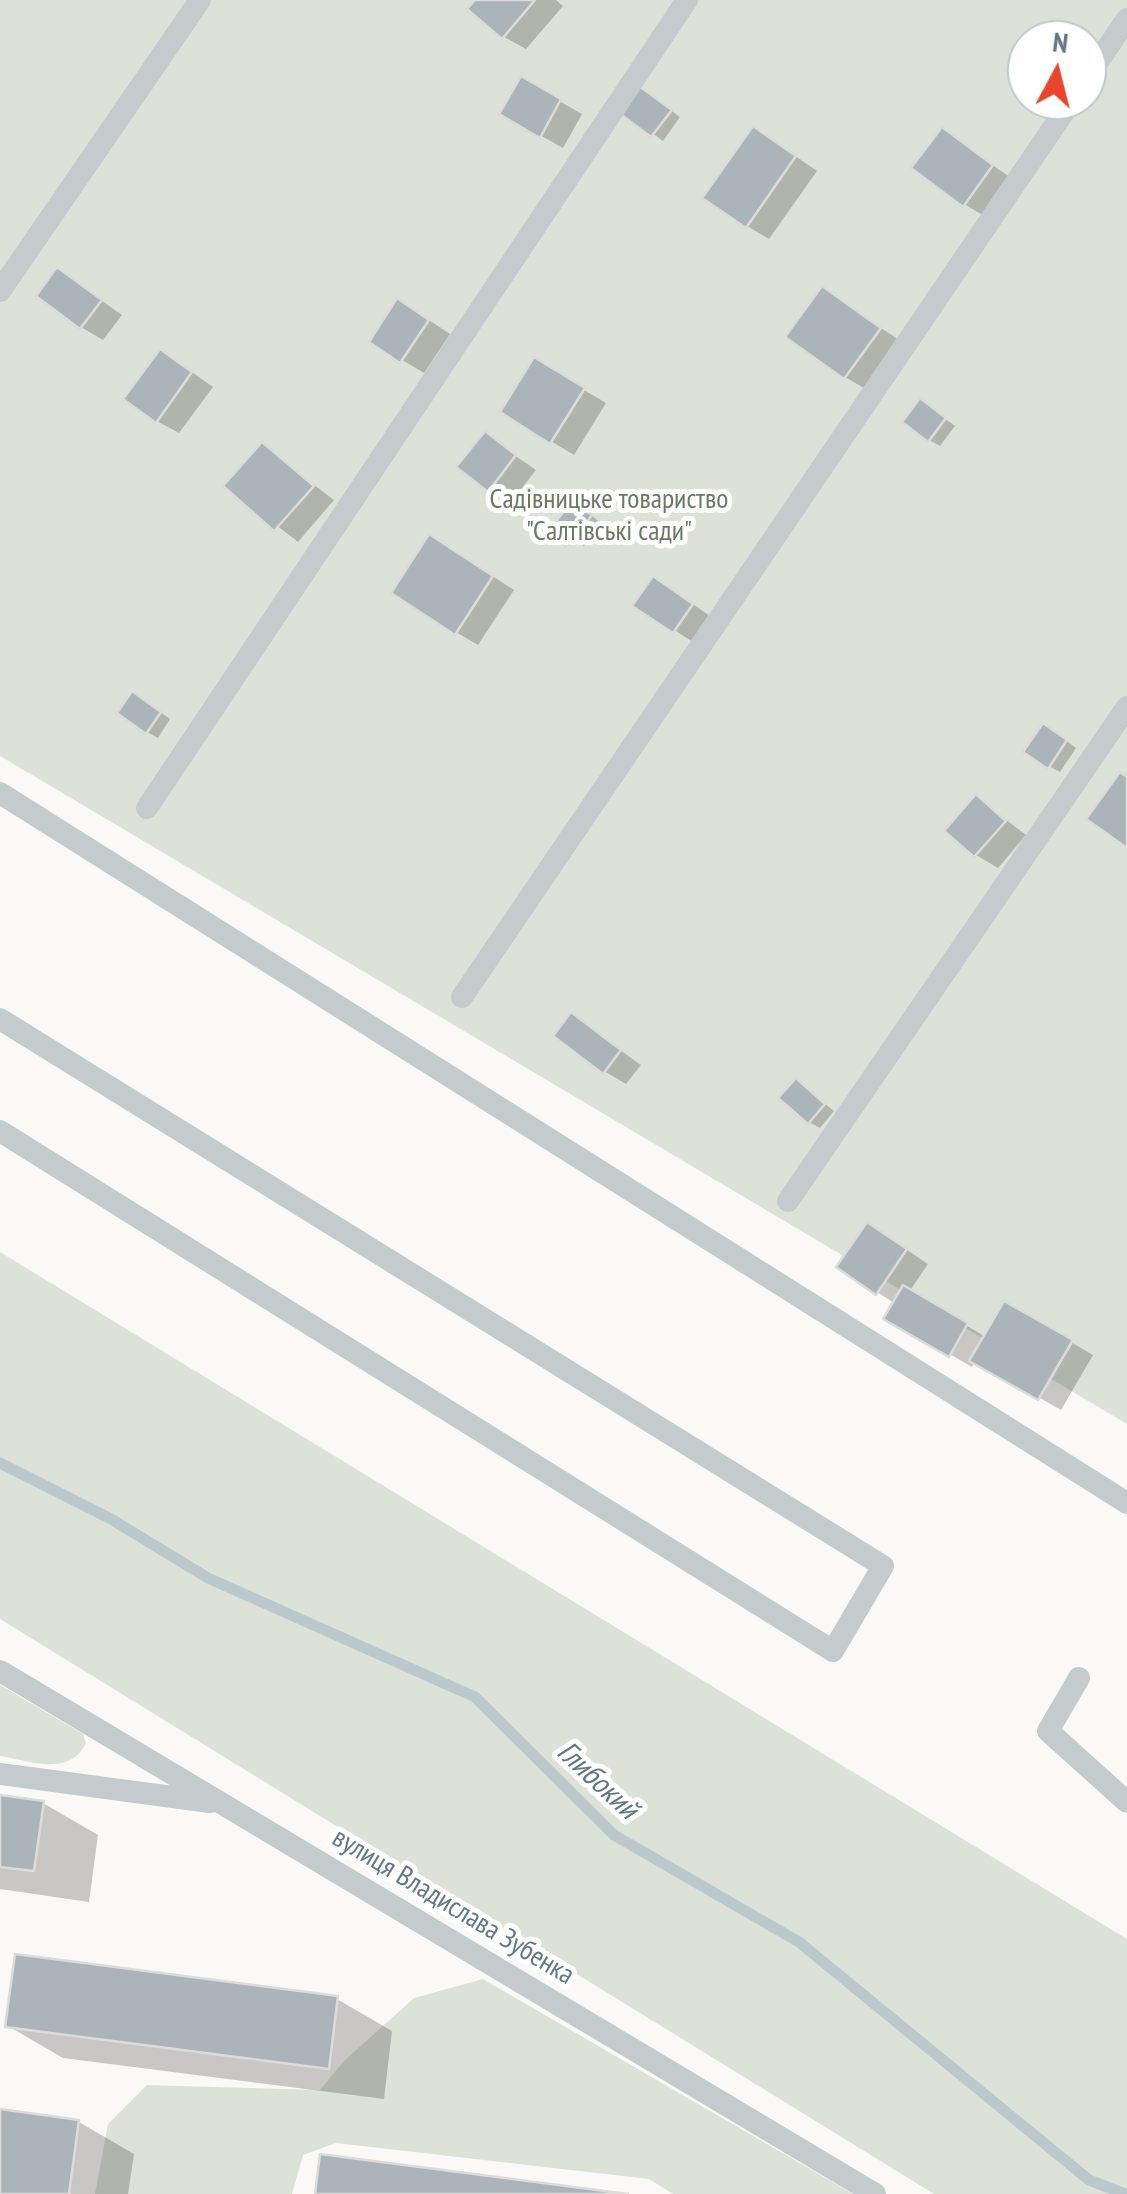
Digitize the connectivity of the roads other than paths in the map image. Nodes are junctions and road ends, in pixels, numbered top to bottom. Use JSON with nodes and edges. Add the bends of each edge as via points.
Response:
{"nodes":[{"id":1,"x":200,"y":0,"type":"edge"},
{"id":2,"x":687,"y":0,"type":"edge"},
{"id":3,"x":1127,"y":20,"type":"edge"},
{"id":4,"x":1107,"y":49,"type":"edge"},
{"id":5,"x":1058,"y":120,"type":"edge"},
{"id":6,"x":0,"y":291,"type":"edge"},
{"id":7,"x":1127,"y":707,"type":"edge"},
{"id":8,"x":0,"y":793,"type":"edge"},
{"id":9,"x":148,"y":808,"type":"dead end"},
{"id":10,"x":462,"y":997,"type":"dead end"},
{"id":11,"x":0,"y":1019,"type":"edge"},
{"id":12,"x":0,"y":1131,"type":"edge"},
{"id":13,"x":788,"y":1201,"type":"dead end"},
{"id":14,"x":1127,"y":1503,"type":"edge"},
{"id":15,"x":0,"y":1671,"type":"edge"},
{"id":16,"x":1079,"y":1678,"type":"dead end"},
{"id":17,"x":0,"y":1774,"type":"edge"},
{"id":18,"x":1127,"y":1802,"type":"edge"},
{"id":19,"x":222,"y":1804,"type":"junction"},
{"id":20,"x":876,"y":2194,"type":"edge"}],
"edges":[{"from":1,"to":6,"type":"lane"},
{"from":2,"to":9,"type":"lane"},
{"from":3,"to":4,"type":"lane"},
{"from":5,"to":10,"type":"lane"},
{"from":7,"to":13,"type":"lane"},
{"from":8,"to":14,"type":"lane"},
{"from":11,"to":12,"type":"lane","via":[[883,1566],[833,1651]]},
{"from":15,"to":19,"type":"lane","name":"вулиця Владислава Зубенка"},
{"from":16,"to":18,"type":"lane","via":[[1048,1731]]},
{"from":17,"to":19,"type":"lane"},
{"from":19,"to":20,"type":"lane","name":"вулиця Владислава Зубенка"}]}
